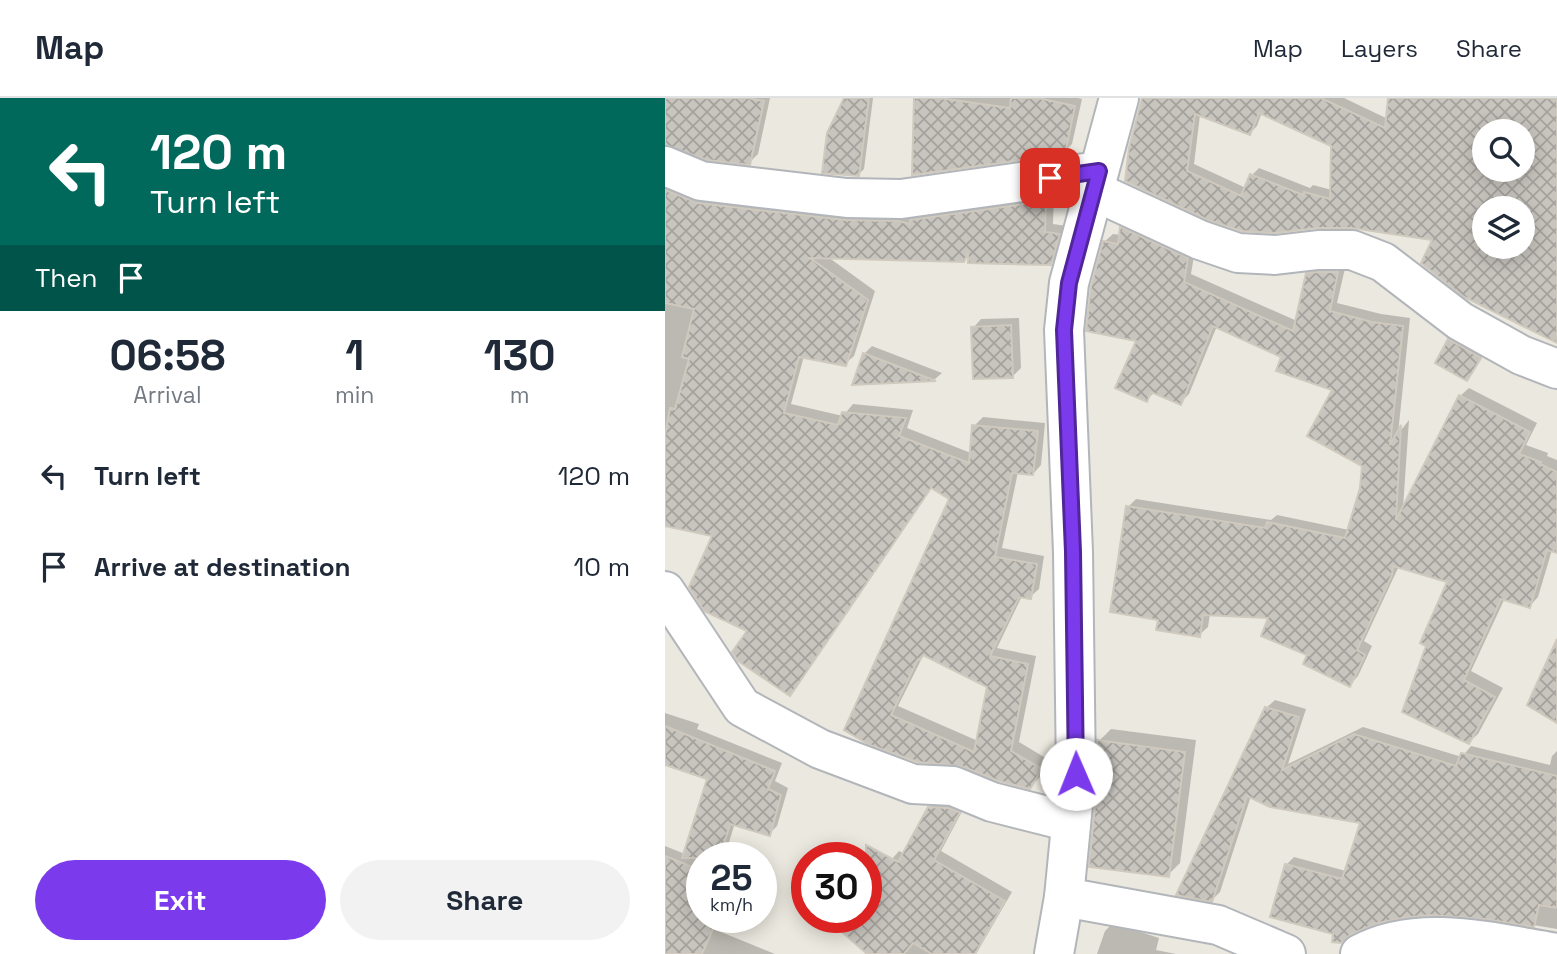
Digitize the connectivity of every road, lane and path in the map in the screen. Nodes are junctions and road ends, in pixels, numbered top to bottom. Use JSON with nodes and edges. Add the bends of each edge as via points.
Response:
{"nodes":[{"id":1,"x":1119,"y":98,"type":"edge"},
{"id":2,"x":665,"y":166,"type":"edge"},
{"id":3,"x":1096,"y":181,"type":"junction"},
{"id":4,"x":1557,"y":369,"type":"edge"},
{"id":5,"x":665,"y":591,"type":"edge"},
{"id":6,"x":1071,"y":822,"type":"junction"},
{"id":7,"x":1064,"y":897,"type":"junction"},
{"id":8,"x":1275,"y":952,"type":"edge"},
{"id":9,"x":1557,"y":953,"type":"edge"},
{"id":10,"x":1054,"y":954,"type":"edge"},
{"id":11,"x":1360,"y":954,"type":"edge"}],
"edges":[{"from":1,"to":3,"type":"street"},
{"from":2,"to":3,"type":"street","via":[[701,181],[847,198],[901,199]]},
{"from":3,"to":4,"type":"street","via":[[1200,240],[1238,253],[1352,250],[1383,262],[1460,321]]},
{"from":3,"to":6,"type":"street","via":[[1069,283],[1064,330],[1074,622],[1076,774]]},
{"from":5,"to":6,"type":"street","via":[[742,707],[820,749],[913,784],[953,786],[992,802]]},
{"from":6,"to":7,"type":"street"},
{"from":7,"to":8,"type":"street","via":[[1218,925]]},
{"from":7,"to":10,"type":"street"},
{"from":9,"to":11,"type":"street","via":[[1467,939],[1419,937],[1374,946]]}]}
